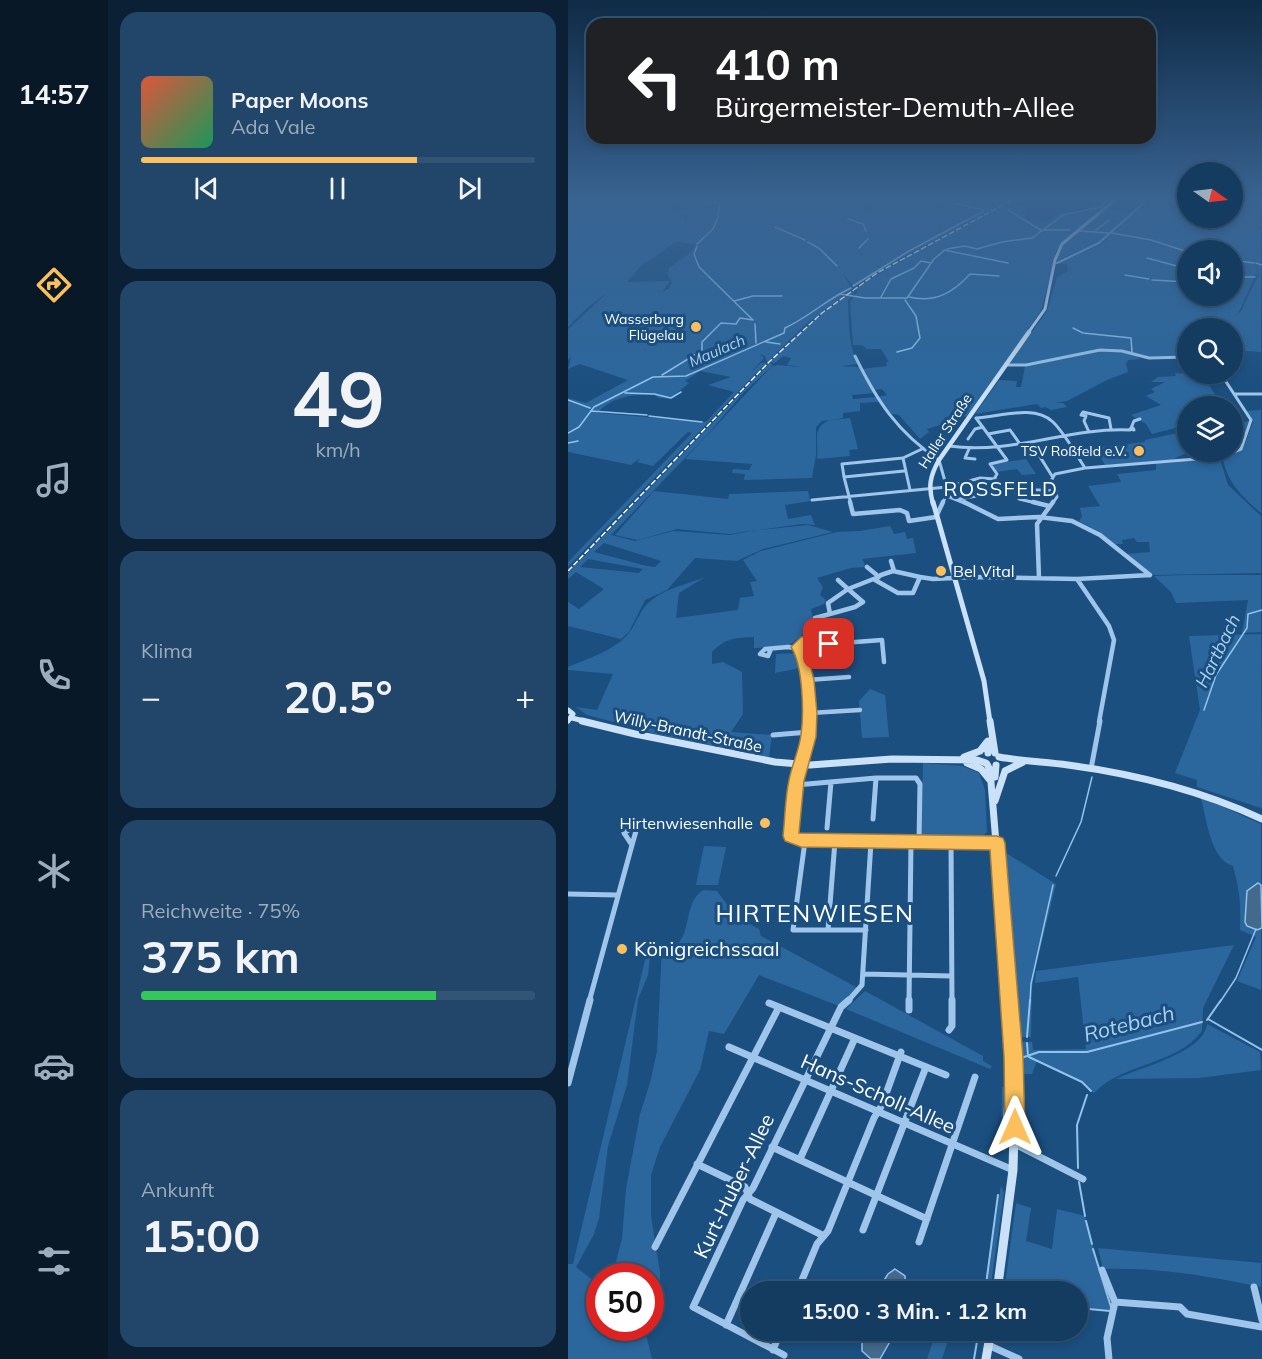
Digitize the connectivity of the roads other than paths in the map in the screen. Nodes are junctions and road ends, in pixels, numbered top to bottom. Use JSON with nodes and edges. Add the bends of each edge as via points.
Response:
{"nodes":[{"id":1,"x":1054,"y":263,"type":"edge"},
{"id":2,"x":855,"y":356,"type":"dead end"},
{"id":3,"x":1177,"y":357,"type":"edge"},
{"id":4,"x":1006,"y":364,"type":"junction"},
{"id":5,"x":1226,"y":384,"type":"edge"},
{"id":6,"x":1234,"y":394,"type":"junction"},
{"id":7,"x":1261,"y":394,"type":"edge"},
{"id":8,"x":973,"y":417,"type":"junction"},
{"id":9,"x":1140,"y":419,"type":"dead end"},
{"id":10,"x":983,"y":427,"type":"junction"},
{"id":11,"x":1111,"y":429,"type":"junction"},
{"id":12,"x":1089,"y":432,"type":"junction"},
{"id":13,"x":988,"y":434,"type":"junction"},
{"id":14,"x":1063,"y":438,"type":"junction"},
{"id":15,"x":968,"y":439,"type":"dead end"},
{"id":16,"x":1020,"y":444,"type":"junction"},
{"id":17,"x":1032,"y":444,"type":"junction"},
{"id":18,"x":949,"y":446,"type":"junction"},
{"id":19,"x":997,"y":447,"type":"junction"},
{"id":20,"x":922,"y":449,"type":"junction"},
{"id":21,"x":969,"y":449,"type":"junction"},
{"id":22,"x":903,"y":458,"type":"junction"},
{"id":23,"x":975,"y":459,"type":"dead end"},
{"id":24,"x":939,"y":460,"type":"junction"},
{"id":25,"x":1085,"y":468,"type":"junction"},
{"id":26,"x":934,"y":469,"type":"junction"},
{"id":27,"x":941,"y":469,"type":"junction"},
{"id":28,"x":904,"y":471,"type":"junction"},
{"id":29,"x":1052,"y":476,"type":"junction"},
{"id":30,"x":844,"y":477,"type":"junction"},
{"id":31,"x":994,"y":479,"type":"junction"},
{"id":32,"x":968,"y":481,"type":"junction"},
{"id":33,"x":947,"y":487,"type":"junction"},
{"id":34,"x":929,"y":489,"type":"junction"},
{"id":35,"x":1015,"y":489,"type":"junction"},
{"id":36,"x":910,"y":490,"type":"junction"},
{"id":37,"x":1004,"y":490,"type":"junction"},
{"id":38,"x":1057,"y":491,"type":"junction"},
{"id":39,"x":979,"y":495,"type":"junction"},
{"id":40,"x":847,"y":496,"type":"junction"},
{"id":41,"x":947,"y":496,"type":"junction"},
{"id":42,"x":959,"y":499,"type":"junction"},
{"id":43,"x":812,"y":500,"type":"dead end"},
{"id":44,"x":1049,"y":506,"type":"junction"},
{"id":45,"x":1041,"y":516,"type":"junction"},
{"id":46,"x":936,"y":517,"type":"junction"},
{"id":47,"x":891,"y":561,"type":"dead end"},
{"id":48,"x":868,"y":567,"type":"dead end"},
{"id":49,"x":894,"y":571,"type":"junction"},
{"id":50,"x":877,"y":577,"type":"junction"},
{"id":51,"x":920,"y":577,"type":"junction"},
{"id":52,"x":950,"y":578,"type":"junction"},
{"id":53,"x":1039,"y":578,"type":"junction"},
{"id":54,"x":1077,"y":579,"type":"junction"},
{"id":55,"x":838,"y":580,"type":"dead end"},
{"id":56,"x":850,"y":590,"type":"junction"},
{"id":57,"x":959,"y":597,"type":"junction"},
{"id":58,"x":830,"y":614,"type":"junction"},
{"id":59,"x":815,"y":618,"type":"dead end"},
{"id":60,"x":798,"y":647,"type":"junction"},
{"id":61,"x":771,"y":649,"type":"dead end"},
{"id":62,"x":884,"y":662,"type":"dead end"},
{"id":63,"x":849,"y":677,"type":"dead end"},
{"id":64,"x":807,"y":680,"type":"junction"},
{"id":65,"x":568,"y":710,"type":"edge"},
{"id":66,"x":860,"y":710,"type":"dead end"},
{"id":67,"x":810,"y":713,"type":"junction"},
{"id":68,"x":570,"y":720,"type":"edge"},
{"id":69,"x":809,"y":732,"type":"junction"},
{"id":70,"x":773,"y":735,"type":"dead end"},
{"id":71,"x":988,"y":740,"type":"junction"},
{"id":72,"x":964,"y":757,"type":"junction"},
{"id":73,"x":992,"y":759,"type":"junction"},
{"id":74,"x":948,"y":760,"type":"junction"},
{"id":75,"x":1040,"y":761,"type":"junction"},
{"id":76,"x":1023,"y":762,"type":"junction"},
{"id":77,"x":800,"y":764,"type":"junction"},
{"id":78,"x":1091,"y":769,"type":"junction"},
{"id":79,"x":876,"y":778,"type":"junction"},
{"id":80,"x":831,"y":782,"type":"junction"},
{"id":81,"x":991,"y":784,"type":"junction"},
{"id":82,"x":796,"y":785,"type":"junction"},
{"id":83,"x":995,"y":802,"type":"junction"},
{"id":84,"x":995,"y":811,"type":"junction"},
{"id":85,"x":873,"y":819,"type":"dead end"},
{"id":86,"x":1261,"y":819,"type":"edge"},
{"id":87,"x":827,"y":828,"type":"dead end"},
{"id":88,"x":805,"y":840,"type":"junction"},
{"id":89,"x":835,"y":841,"type":"junction"},
{"id":90,"x":871,"y":842,"type":"junction"},
{"id":91,"x":911,"y":842,"type":"junction"},
{"id":92,"x":919,"y":842,"type":"junction"},
{"id":93,"x":951,"y":842,"type":"junction"},
{"id":94,"x":997,"y":843,"type":"junction"},
{"id":95,"x":632,"y":845,"type":"dead end"},
{"id":96,"x":568,"y":894,"type":"edge"},
{"id":97,"x":617,"y":894,"type":"junction"},
{"id":98,"x":828,"y":930,"type":"junction"},
{"id":99,"x":866,"y":930,"type":"junction"},
{"id":100,"x":864,"y":974,"type":"junction"},
{"id":101,"x":910,"y":975,"type":"junction"},
{"id":102,"x":951,"y":976,"type":"junction"},
{"id":103,"x":769,"y":1003,"type":"dead end"},
{"id":104,"x":779,"y":1007,"type":"junction"},
{"id":105,"x":909,"y":1010,"type":"dead end"},
{"id":106,"x":831,"y":1028,"type":"junction"},
{"id":107,"x":949,"y":1030,"type":"dead end"},
{"id":108,"x":855,"y":1038,"type":"junction"},
{"id":109,"x":729,"y":1047,"type":"dead end"},
{"id":110,"x":901,"y":1055,"type":"junction"},
{"id":111,"x":753,"y":1057,"type":"junction"},
{"id":112,"x":926,"y":1067,"type":"junction"},
{"id":113,"x":946,"y":1075,"type":"dead end"},
{"id":114,"x":975,"y":1077,"type":"dead end"},
{"id":115,"x":806,"y":1080,"type":"junction"},
{"id":116,"x":568,"y":1083,"type":"edge"},
{"id":117,"x":831,"y":1091,"type":"junction"},
{"id":118,"x":878,"y":1112,"type":"junction"},
{"id":119,"x":905,"y":1124,"type":"junction"},
{"id":120,"x":952,"y":1144,"type":"junction"},
{"id":121,"x":1015,"y":1144,"type":"junction"},
{"id":122,"x":772,"y":1147,"type":"junction"},
{"id":123,"x":800,"y":1159,"type":"junction"},
{"id":124,"x":697,"y":1164,"type":"junction"},
{"id":125,"x":1013,"y":1170,"type":"junction"},
{"id":126,"x":1083,"y":1179,"type":"dead end"},
{"id":127,"x":848,"y":1181,"type":"junction"},
{"id":128,"x":748,"y":1194,"type":"junction"},
{"id":129,"x":877,"y":1196,"type":"junction"},
{"id":130,"x":776,"y":1213,"type":"junction"},
{"id":131,"x":927,"y":1219,"type":"junction"},
{"id":132,"x":864,"y":1230,"type":"dead end"},
{"id":133,"x":824,"y":1236,"type":"junction"},
{"id":134,"x":919,"y":1242,"type":"dead end"},
{"id":135,"x":655,"y":1247,"type":"dead end"},
{"id":136,"x":1102,"y":1270,"type":"dead end"},
{"id":137,"x":802,"y":1281,"type":"edge"},
{"id":138,"x":998,"y":1281,"type":"edge"},
{"id":139,"x":1254,"y":1287,"type":"dead end"},
{"id":140,"x":1115,"y":1302,"type":"junction"},
{"id":141,"x":1261,"y":1320,"type":"edge"},
{"id":142,"x":726,"y":1325,"type":"junction"},
{"id":143,"x":1261,"y":1327,"type":"edge"},
{"id":144,"x":777,"y":1341,"type":"edge"},
{"id":145,"x":989,"y":1341,"type":"edge"},
{"id":146,"x":988,"y":1345,"type":"junction"},
{"id":147,"x":773,"y":1350,"type":"junction"},
{"id":148,"x":784,"y":1356,"type":"dead end"},
{"id":149,"x":986,"y":1359,"type":"edge"},
{"id":150,"x":1019,"y":1359,"type":"edge"},
{"id":151,"x":1109,"y":1359,"type":"edge"}],
"edges":[{"from":1,"to":4,"type":"main road","name":"Haller Straße","via":[[1043,312]]},
{"from":2,"to":20,"type":"street","via":[[898,427]]},
{"from":3,"to":4,"type":"street","via":[[1149,358],[1100,350],[1026,365]]},
{"from":4,"to":8,"type":"main road","name":"Haller Straße"},
{"from":5,"to":6,"type":"street"},
{"from":6,"to":7,"type":"street"},
{"from":6,"to":25,"type":"street","via":[[1251,420],[1241,449],[1221,457]]},
{"from":8,"to":10,"type":"street"},
{"from":8,"to":14,"type":"street","via":[[1038,414],[1053,422]]},
{"from":8,"to":18,"type":"main road","name":"Haller Straße"},
{"from":9,"to":11,"type":"street","via":[[1134,421],[1131,429]]},
{"from":10,"to":13,"type":"street"},
{"from":10,"to":15,"type":"street","via":[[974,429]]},
{"from":11,"to":12,"type":"street"},
{"from":11,"to":12,"type":"street","via":[[1109,418],[1086,414],[1084,421]]},
{"from":12,"to":14,"type":"street"},
{"from":13,"to":16,"type":"street","via":[[1010,430]]},
{"from":13,"to":19,"type":"street"},
{"from":14,"to":17,"type":"street"},
{"from":14,"to":25,"type":"street"},
{"from":16,"to":17,"type":"street"},
{"from":16,"to":19,"type":"street"},
{"from":17,"to":29,"type":"street"},
{"from":18,"to":21,"type":"street"},
{"from":18,"to":24,"type":"main road","name":"Haller Straße"},
{"from":19,"to":21,"type":"street"},
{"from":19,"to":31,"type":"street","via":[[1007,460],[990,464],[997,474]]},
{"from":20,"to":22,"type":"street"},
{"from":20,"to":24,"type":"street"},
{"from":21,"to":23,"type":"street","via":[[965,458]]},
{"from":22,"to":28,"type":"street"},
{"from":22,"to":30,"type":"street","via":[[842,464]]},
{"from":24,"to":26,"type":"main road","name":"Haller Straße"},
{"from":24,"to":27,"type":"street"},
{"from":25,"to":29,"type":"street"},
{"from":26,"to":27,"type":"street"},
{"from":26,"to":34,"type":"main road","name":"Haller Straße"},
{"from":27,"to":33,"type":"street"},
{"from":28,"to":30,"type":"street"},
{"from":28,"to":36,"type":"street"},
{"from":29,"to":38,"type":"street"},
{"from":30,"to":40,"type":"street"},
{"from":31,"to":32,"type":"street"},
{"from":31,"to":37,"type":"street"},
{"from":32,"to":33,"type":"street"},
{"from":32,"to":39,"type":"street"},
{"from":33,"to":34,"type":"street"},
{"from":33,"to":41,"type":"street"},
{"from":34,"to":36,"type":"street"},
{"from":34,"to":46,"type":"main road","name":"Haller Straße"},
{"from":35,"to":37,"type":"street"},
{"from":35,"to":38,"type":"street"},
{"from":35,"to":44,"type":"street","via":[[1019,499]]},
{"from":36,"to":40,"type":"street"},
{"from":37,"to":39,"type":"street"},
{"from":38,"to":44,"type":"street","via":[[1056,500]]},
{"from":39,"to":42,"type":"street"},
{"from":40,"to":43,"type":"street"},
{"from":40,"to":46,"type":"street","via":[[853,514],[900,510],[907,513],[909,521]]},
{"from":41,"to":42,"type":"street"},
{"from":41,"to":46,"type":"street"},
{"from":42,"to":45,"type":"street","via":[[998,519]]},
{"from":44,"to":45,"type":"street"},
{"from":45,"to":53,"type":"street","via":[[1035,530]]},
{"from":45,"to":54,"type":"street","via":[[1087,525],[1150,575]]},
{"from":46,"to":52,"type":"main road","name":"Haller Straße"},
{"from":47,"to":49,"type":"street"},
{"from":48,"to":50,"type":"street"},
{"from":49,"to":50,"type":"street"},
{"from":49,"to":51,"type":"street"},
{"from":50,"to":51,"type":"street","via":[[877,582],[908,595],[913,593]]},
{"from":50,"to":56,"type":"street"},
{"from":51,"to":52,"type":"street"},
{"from":52,"to":53,"type":"street"},
{"from":52,"to":57,"type":"main road","name":"Haller Straße"},
{"from":53,"to":54,"type":"street"},
{"from":54,"to":78,"type":"street","via":[[1114,640]]},
{"from":55,"to":56,"type":"street"},
{"from":56,"to":58,"type":"street","via":[[828,603]]},
{"from":56,"to":58,"type":"street","via":[[863,602]]},
{"from":57,"to":71,"type":"main road","name":"Haller Straße","via":[[984,697]]},
{"from":57,"to":73,"type":"main road","name":"Haller Straße","via":[[985,686]]},
{"from":58,"to":59,"type":"street"},
{"from":60,"to":61,"type":"street"},
{"from":60,"to":62,"type":"street","via":[[806,640],[828,640],[829,644],[882,640]]},
{"from":60,"to":64,"type":"street"},
{"from":63,"to":64,"type":"street"},
{"from":64,"to":67,"type":"street"},
{"from":65,"to":68,"type":"main road","via":[[572,712]]},
{"from":66,"to":67,"type":"street"},
{"from":67,"to":69,"type":"street"},
{"from":68,"to":77,"type":"main road","name":"Willy-Brandt-Straße","via":[[749,758]]},
{"from":69,"to":70,"type":"street"},
{"from":69,"to":77,"type":"street"},
{"from":71,"to":72,"type":"main road","via":[[980,751]]},
{"from":71,"to":73,"type":"main road","name":"Haller Straße"},
{"from":72,"to":73,"type":"main road","name":"Willy-Brandt-Straße"},
{"from":72,"to":77,"type":"main road","name":"Willy-Brandt-Straße","via":[[896,756]]},
{"from":73,"to":74,"type":"main road","name":"Willy-Brandt-Straße"},
{"from":73,"to":75,"type":"main road"},
{"from":73,"to":76,"type":"main road"},
{"from":73,"to":81,"type":"main road","name":"Haller Straße"},
{"from":73,"to":83,"type":"main road","name":"Haller Straße"},
{"from":74,"to":77,"type":"main road","name":"Willy-Brandt-Straße"},
{"from":74,"to":81,"type":"main road","via":[[975,766],[985,772]]},
{"from":75,"to":76,"type":"main road"},
{"from":75,"to":78,"type":"main road"},
{"from":76,"to":83,"type":"main road","via":[[1002,773]]},
{"from":77,"to":82,"type":"street"},
{"from":78,"to":86,"type":"main road","via":[[1181,788]]},
{"from":79,"to":80,"type":"street"},
{"from":79,"to":85,"type":"street"},
{"from":79,"to":92,"type":"street","via":[[919,780]]},
{"from":80,"to":82,"type":"street"},
{"from":80,"to":87,"type":"street"},
{"from":81,"to":84,"type":"main road","name":"Haller Straße"},
{"from":82,"to":88,"type":"street","via":[[790,833],[795,840]]},
{"from":83,"to":84,"type":"main road","name":"Haller Straße"},
{"from":84,"to":94,"type":"main road","name":"Haller Straße"},
{"from":88,"to":89,"type":"street"},
{"from":88,"to":98,"type":"street","via":[[793,930]]},
{"from":89,"to":90,"type":"street"},
{"from":89,"to":98,"type":"street"},
{"from":90,"to":91,"type":"street"},
{"from":90,"to":99,"type":"street"},
{"from":91,"to":92,"type":"street"},
{"from":91,"to":101,"type":"street"},
{"from":92,"to":93,"type":"street"},
{"from":93,"to":94,"type":"street"},
{"from":93,"to":102,"type":"street"},
{"from":94,"to":121,"type":"main road","name":"Haller Straße","via":[[1013,1057]]},
{"from":95,"to":97,"type":"street"},
{"from":96,"to":97,"type":"street"},
{"from":97,"to":116,"type":"street"},
{"from":98,"to":99,"type":"street"},
{"from":99,"to":100,"type":"street"},
{"from":100,"to":101,"type":"street"},
{"from":100,"to":106,"type":"street","name":"Kurt-Huber-Allee","via":[[858,992],[841,1007]]},
{"from":101,"to":102,"type":"street"},
{"from":101,"to":105,"type":"street"},
{"from":102,"to":107,"type":"street"},
{"from":103,"to":104,"type":"street"},
{"from":104,"to":106,"type":"street"},
{"from":104,"to":111,"type":"street"},
{"from":106,"to":108,"type":"street"},
{"from":106,"to":115,"type":"street","name":"Kurt-Huber-Allee"},
{"from":108,"to":110,"type":"street"},
{"from":108,"to":117,"type":"street"},
{"from":109,"to":111,"type":"street","name":"Hans-Scholl-Allee"},
{"from":110,"to":112,"type":"street"},
{"from":110,"to":118,"type":"street"},
{"from":111,"to":115,"type":"street","name":"Hans-Scholl-Allee"},
{"from":111,"to":124,"type":"street"},
{"from":112,"to":113,"type":"street"},
{"from":112,"to":119,"type":"street"},
{"from":114,"to":120,"type":"street"},
{"from":115,"to":117,"type":"street","name":"Hans-Scholl-Allee"},
{"from":115,"to":122,"type":"street","name":"Kurt-Huber-Allee"},
{"from":117,"to":118,"type":"street","name":"Hans-Scholl-Allee"},
{"from":117,"to":123,"type":"street"},
{"from":118,"to":119,"type":"street","name":"Hans-Scholl-Allee"},
{"from":118,"to":127,"type":"street"},
{"from":119,"to":120,"type":"street","name":"Hans-Scholl-Allee"},
{"from":119,"to":129,"type":"street"},
{"from":120,"to":125,"type":"street","name":"Hans-Scholl-Allee"},
{"from":120,"to":131,"type":"street"},
{"from":121,"to":125,"type":"main road","name":"Haller Straße"},
{"from":121,"to":126,"type":"street"},
{"from":122,"to":123,"type":"street"},
{"from":122,"to":128,"type":"street","name":"Kurt-Huber-Allee"},
{"from":123,"to":127,"type":"street"},
{"from":124,"to":128,"type":"street","via":[[745,1187]]},
{"from":124,"to":135,"type":"street"},
{"from":125,"to":138,"type":"main road","name":"Haller Straße"},
{"from":127,"to":129,"type":"street"},
{"from":127,"to":133,"type":"street"},
{"from":128,"to":130,"type":"street","via":[[750,1199]]},
{"from":128,"to":142,"type":"street","name":"Kurt-Huber-Allee","via":[[693,1307]]},
{"from":129,"to":131,"type":"street"},
{"from":129,"to":132,"type":"street"},
{"from":130,"to":133,"type":"street"},
{"from":130,"to":142,"type":"street"},
{"from":131,"to":134,"type":"street"},
{"from":133,"to":137,"type":"street"},
{"from":136,"to":140,"type":"street"},
{"from":139,"to":141,"type":"street"},
{"from":140,"to":143,"type":"street","via":[[1180,1307],[1187,1314]]},
{"from":140,"to":151,"type":"street","via":[[1107,1338]]},
{"from":142,"to":147,"type":"street"},
{"from":144,"to":147,"type":"street"},
{"from":145,"to":146,"type":"main road"},
{"from":146,"to":149,"type":"main road"},
{"from":146,"to":150,"type":"street"},
{"from":147,"to":148,"type":"street"}]}
